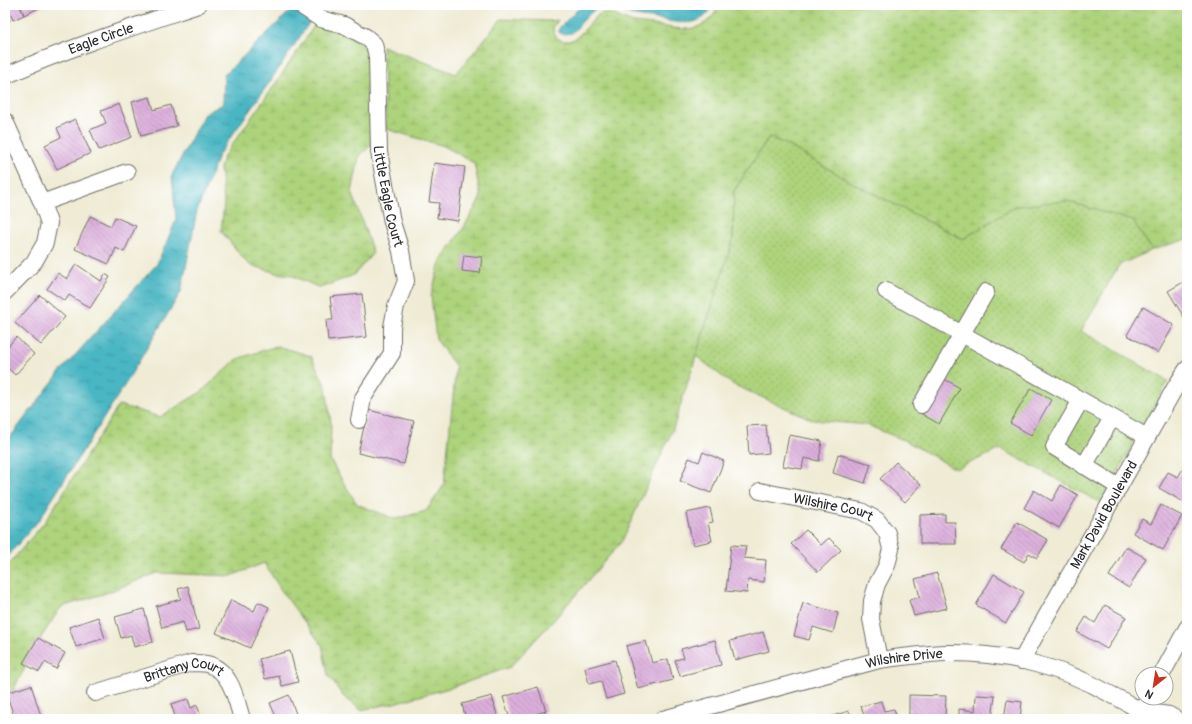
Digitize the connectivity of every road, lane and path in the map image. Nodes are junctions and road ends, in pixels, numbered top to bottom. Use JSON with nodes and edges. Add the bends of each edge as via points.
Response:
{"nodes":[{"id":1,"x":198,"y":5,"type":"edge"},
{"id":2,"x":300,"y":5,"type":"edge"},
{"id":3,"x":5,"y":76,"type":"edge"},
{"id":4,"x":5,"y":121,"type":"edge"},
{"id":5,"x":127,"y":172,"type":"dead end"},
{"id":6,"x":42,"y":203,"type":"junction"},
{"id":7,"x":886,"y":291,"type":"dead end"},
{"id":8,"x":5,"y":292,"type":"edge"},
{"id":9,"x":986,"y":292,"type":"dead end"},
{"id":10,"x":962,"y":334,"type":"junction"},
{"id":11,"x":1187,"y":369,"type":"edge"},
{"id":12,"x":1081,"y":400,"type":"junction"},
{"id":13,"x":921,"y":405,"type":"dead end"},
{"id":14,"x":1112,"y":418,"type":"junction"},
{"id":15,"x":358,"y":420,"type":"dead end"},
{"id":16,"x":1147,"y":437,"type":"junction"},
{"id":17,"x":1084,"y":466,"type":"junction"},
{"id":18,"x":1119,"y":487,"type":"junction"},
{"id":19,"x":760,"y":491,"type":"dead end"},
{"id":20,"x":1187,"y":628,"type":"edge"},
{"id":21,"x":879,"y":660,"type":"junction"},
{"id":22,"x":1021,"y":661,"type":"junction"},
{"id":23,"x":1166,"y":666,"type":"edge"},
{"id":24,"x":95,"y":693,"type":"dead end"},
{"id":25,"x":1144,"y":712,"type":"edge"},
{"id":26,"x":242,"y":719,"type":"edge"},
{"id":27,"x":664,"y":719,"type":"edge"},
{"id":28,"x":1176,"y":719,"type":"edge"}],
"edges":[{"from":1,"to":3,"type":"street","name":"Eagle Circle","via":[[86,43]]},
{"from":2,"to":15,"type":"street","name":"Little Eagle Court","via":[[321,19],[344,25],[366,37],[374,44],[377,57],[379,152],[406,281],[396,306],[392,327],[392,353],[363,398]]},
{"from":4,"to":6,"type":"street"},
{"from":5,"to":6,"type":"street"},
{"from":6,"to":8,"type":"street","via":[[49,223],[45,243],[34,262]]},
{"from":7,"to":10,"type":"street"},
{"from":9,"to":10,"type":"street"},
{"from":10,"to":12,"type":"street"},
{"from":10,"to":13,"type":"street"},
{"from":11,"to":16,"type":"street","name":"Mark David Boulevard"},
{"from":12,"to":14,"type":"street"},
{"from":12,"to":17,"type":"street","via":[[1054,447]]},
{"from":14,"to":16,"type":"street"},
{"from":14,"to":17,"type":"street"},
{"from":16,"to":18,"type":"street","name":"Mark David Boulevard"},
{"from":17,"to":18,"type":"street"},
{"from":18,"to":22,"type":"street","name":"Mark David Boulevard"},
{"from":19,"to":21,"type":"street","name":"Wilshire Court","via":[[861,511],[877,520],[887,533],[891,549],[887,565],[877,584],[870,619]]},
{"from":20,"to":23,"type":"street"},
{"from":21,"to":22,"type":"street","name":"Wilshire Drive","via":[[946,653],[984,655]]},
{"from":21,"to":27,"type":"street","name":"Wilshire Drive"},
{"from":22,"to":25,"type":"street","name":"Wilshire Drive","via":[[1053,669],[1094,685]]},
{"from":24,"to":26,"type":"street","name":"Brittany Court","via":[[191,663],[208,664],[223,673],[232,686]]},
{"from":25,"to":28,"type":"street","name":"Wilshire Drive","via":[[1169,715]]}]}
